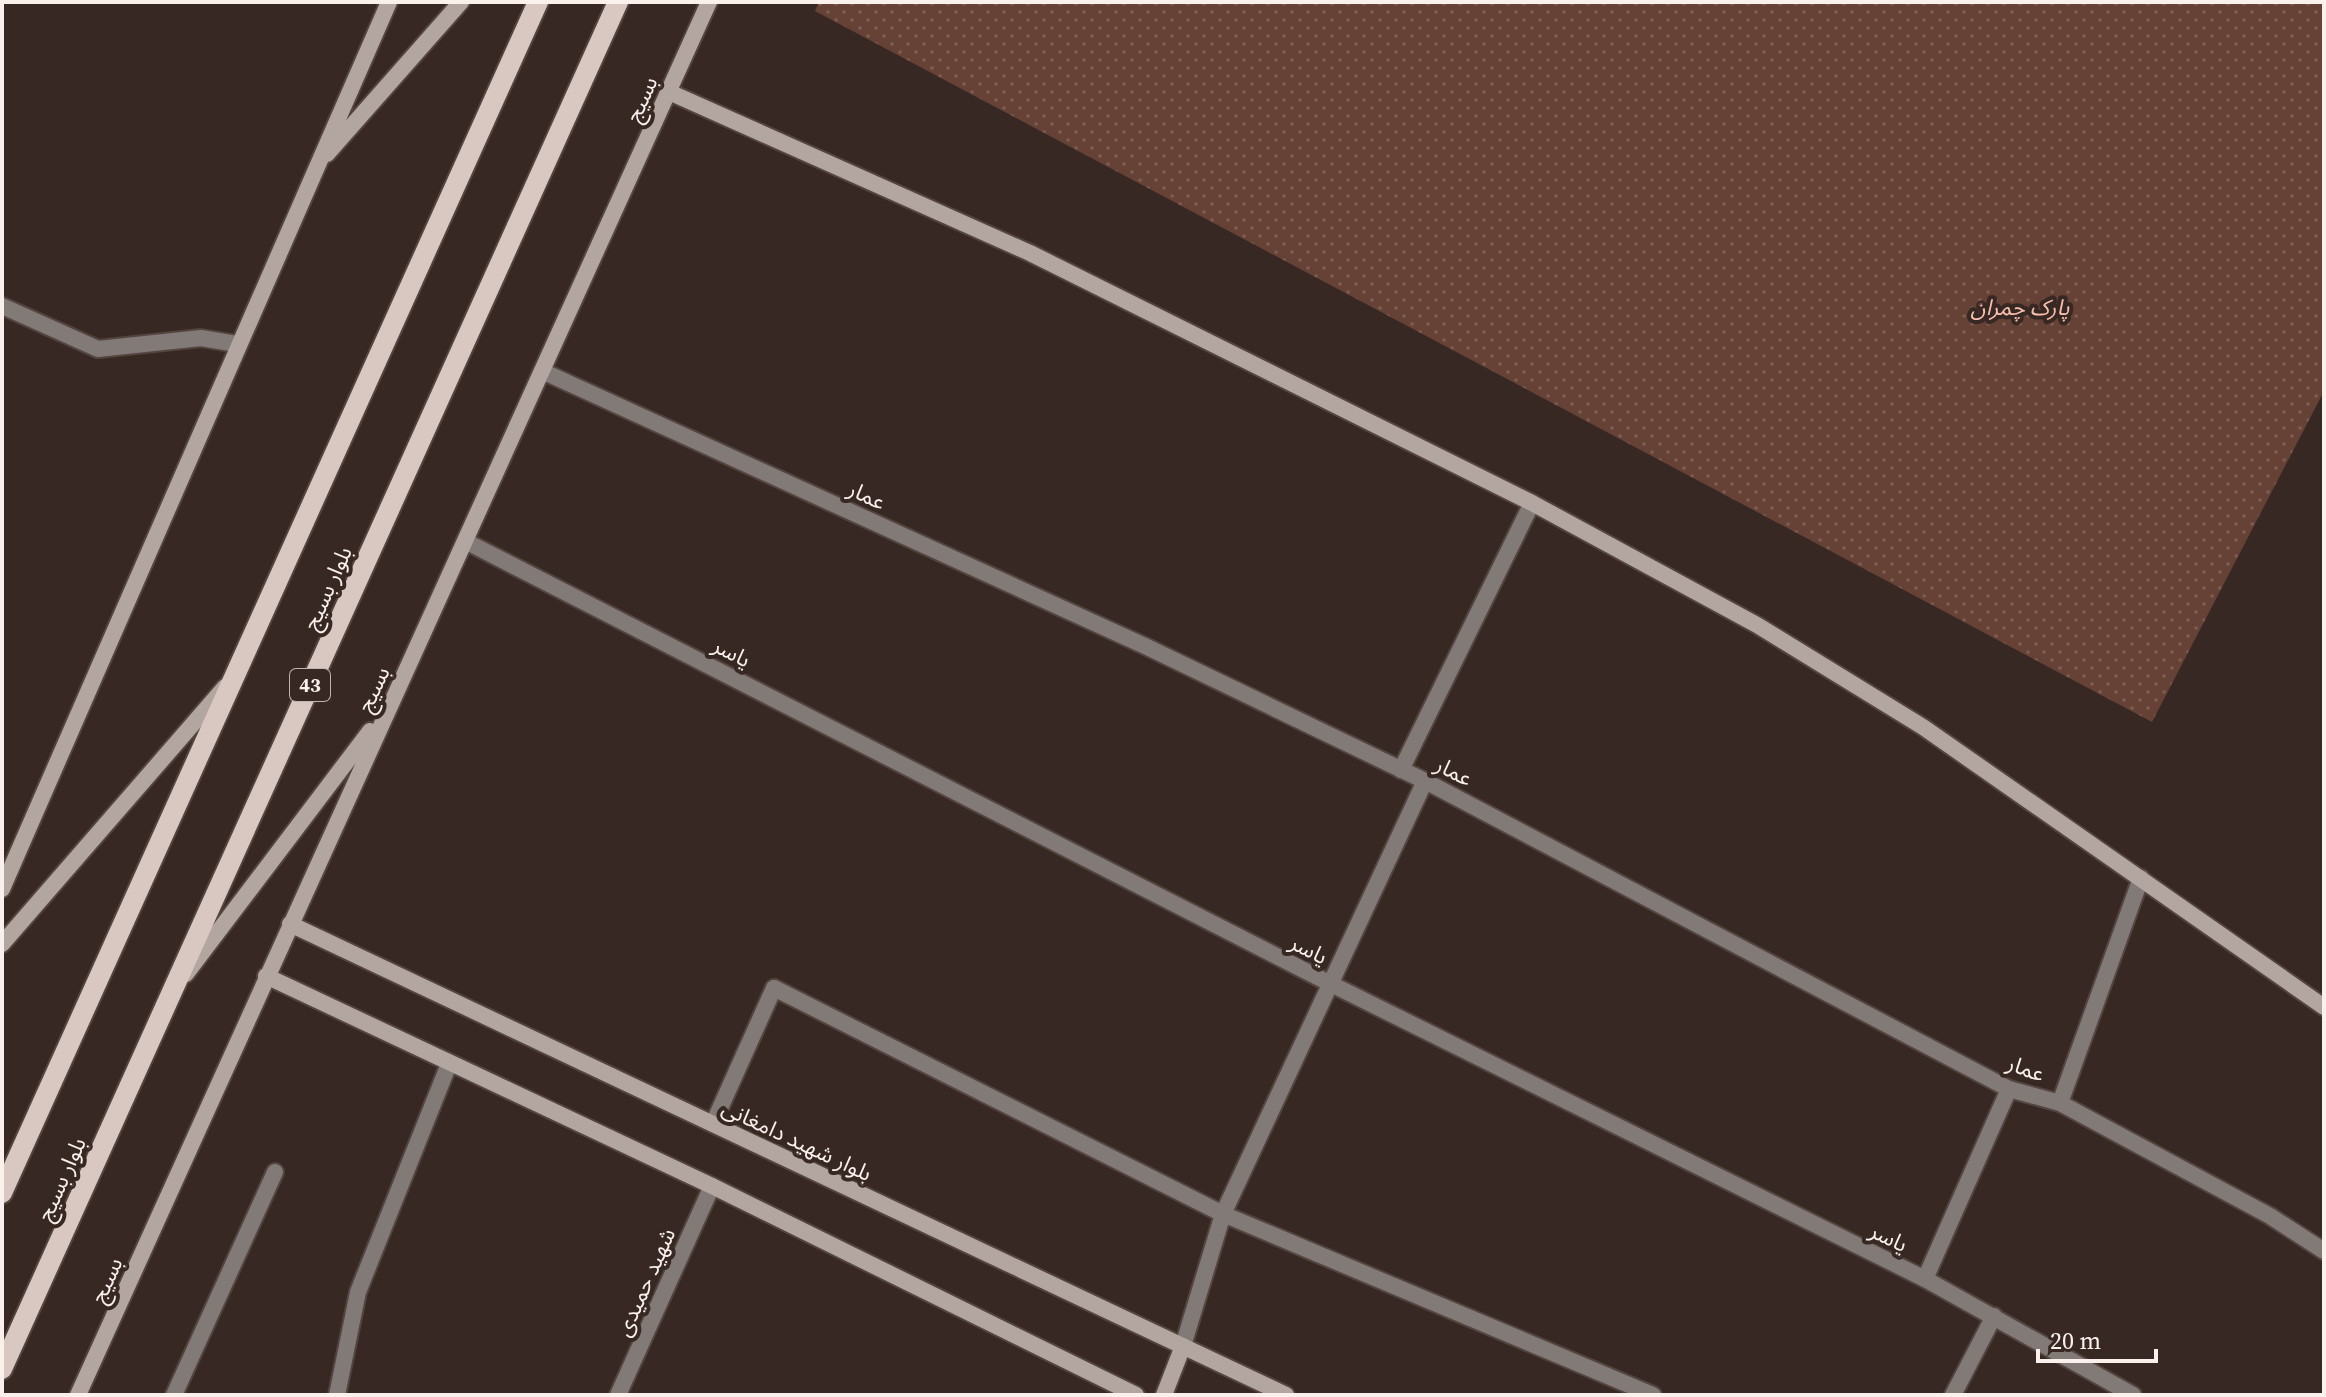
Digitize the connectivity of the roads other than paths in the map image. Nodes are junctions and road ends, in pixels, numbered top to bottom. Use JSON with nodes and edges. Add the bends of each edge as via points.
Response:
{"nodes":[{"id":1,"x":389,"y":2,"type":"edge"},
{"id":2,"x":461,"y":2,"type":"edge"},
{"id":3,"x":538,"y":2,"type":"edge"},
{"id":4,"x":618,"y":2,"type":"edge"},
{"id":5,"x":709,"y":2,"type":"edge"},
{"id":6,"x":669,"y":92,"type":"junction"},
{"id":7,"x":316,"y":165,"type":"junction"},
{"id":8,"x":2,"y":306,"type":"edge"},
{"id":9,"x":237,"y":344,"type":"junction"},
{"id":10,"x":542,"y":371,"type":"junction"},
{"id":11,"x":1532,"y":503,"type":"junction"},
{"id":12,"x":465,"y":541,"type":"junction"},
{"id":13,"x":237,"y":674,"type":"junction"},
{"id":14,"x":389,"y":706,"type":"junction"},
{"id":15,"x":1401,"y":770,"type":"junction"},
{"id":16,"x":1425,"y":781,"type":"junction"},
{"id":17,"x":2141,"y":878,"type":"junction"},
{"id":18,"x":2,"y":889,"type":"edge"},
{"id":19,"x":290,"y":924,"type":"junction"},
{"id":20,"x":2,"y":944,"type":"edge"},
{"id":21,"x":266,"y":976,"type":"junction"},
{"id":22,"x":1331,"y":984,"type":"junction"},
{"id":23,"x":171,"y":994,"type":"junction"},
{"id":24,"x":2324,"y":1007,"type":"edge"},
{"id":25,"x":449,"y":1064,"type":"junction"},
{"id":26,"x":2009,"y":1089,"type":"junction"},
{"id":27,"x":2060,"y":1103,"type":"junction"},
{"id":28,"x":713,"y":1124,"type":"junction"},
{"id":29,"x":275,"y":1172,"type":"dead end"},
{"id":30,"x":712,"y":1186,"type":"junction"},
{"id":31,"x":2,"y":1193,"type":"edge"},
{"id":32,"x":1223,"y":1214,"type":"junction"},
{"id":33,"x":2324,"y":1251,"type":"edge"},
{"id":34,"x":1925,"y":1279,"type":"junction"},
{"id":35,"x":1994,"y":1316,"type":"junction"},
{"id":36,"x":1183,"y":1346,"type":"junction"},
{"id":37,"x":2,"y":1369,"type":"edge"},
{"id":38,"x":78,"y":1395,"type":"edge"},
{"id":39,"x":174,"y":1395,"type":"edge"},
{"id":40,"x":337,"y":1395,"type":"edge"},
{"id":41,"x":618,"y":1395,"type":"edge"},
{"id":42,"x":1136,"y":1395,"type":"edge"},
{"id":43,"x":1164,"y":1395,"type":"edge"},
{"id":44,"x":1286,"y":1395,"type":"edge"},
{"id":45,"x":1653,"y":1395,"type":"edge"},
{"id":46,"x":1953,"y":1395,"type":"edge"},
{"id":47,"x":2133,"y":1395,"type":"edge"}],
"edges":[{"from":1,"to":7,"type":"street"},
{"from":2,"to":7,"type":"street"},
{"from":3,"to":13,"type":"main road"},
{"from":4,"to":23,"type":"main road","name":"بلوار بسیج","number":"43"},
{"from":5,"to":6,"type":"street","name":"بسیج"},
{"from":6,"to":10,"type":"street","name":"بسیج"},
{"from":6,"to":11,"type":"street","via":[[1030,253]]},
{"from":7,"to":9,"type":"street"},
{"from":8,"to":9,"type":"street","via":[[98,349],[201,338]]},
{"from":9,"to":18,"type":"street"},
{"from":10,"to":12,"type":"street","name":"بسیج"},
{"from":10,"to":15,"type":"street","name":"عمار","via":[[1145,646]]},
{"from":11,"to":15,"type":"street"},
{"from":11,"to":17,"type":"street","via":[[1757,625],[1923,727]]},
{"from":12,"to":14,"type":"street","name":"بسیج"},
{"from":12,"to":22,"type":"street","name":"یاسر"},
{"from":13,"to":20,"type":"street"},
{"from":13,"to":31,"type":"main road"},
{"from":14,"to":19,"type":"street","name":"بسیج"},
{"from":14,"to":23,"type":"street"},
{"from":15,"to":16,"type":"street","name":"عمار"},
{"from":16,"to":22,"type":"street"},
{"from":16,"to":26,"type":"street","name":"عمار"},
{"from":17,"to":24,"type":"street"},
{"from":17,"to":27,"type":"street"},
{"from":19,"to":21,"type":"street","name":"بسیج"},
{"from":19,"to":28,"type":"street","name":"بلوار شهید دامغانی"},
{"from":21,"to":25,"type":"street"},
{"from":21,"to":38,"type":"street","name":"بسیج"},
{"from":22,"to":32,"type":"street"},
{"from":22,"to":34,"type":"street","name":"یاسر"},
{"from":23,"to":37,"type":"main road","name":"بلوار بسیج","number":"43"},
{"from":25,"to":30,"type":"street"},
{"from":25,"to":40,"type":"street","via":[[358,1292]]},
{"from":26,"to":27,"type":"street","name":"عمار"},
{"from":26,"to":34,"type":"street"},
{"from":27,"to":33,"type":"street","name":"عمار","via":[[2270,1216]]},
{"from":28,"to":32,"type":"street","via":[[774,988]]},
{"from":28,"to":36,"type":"street","name":"بلوار شهید دامغانی"},
{"from":29,"to":39,"type":"street"},
{"from":30,"to":41,"type":"street","name":"شهید حمیدی"},
{"from":30,"to":42,"type":"street"},
{"from":32,"to":36,"type":"street"},
{"from":32,"to":45,"type":"street"},
{"from":34,"to":35,"type":"street","name":"یاسر"},
{"from":35,"to":46,"type":"street"},
{"from":35,"to":47,"type":"street","name":"یاسر"},
{"from":36,"to":43,"type":"street"},
{"from":36,"to":44,"type":"street","name":"بلوار شهید دامغانی"}]}
